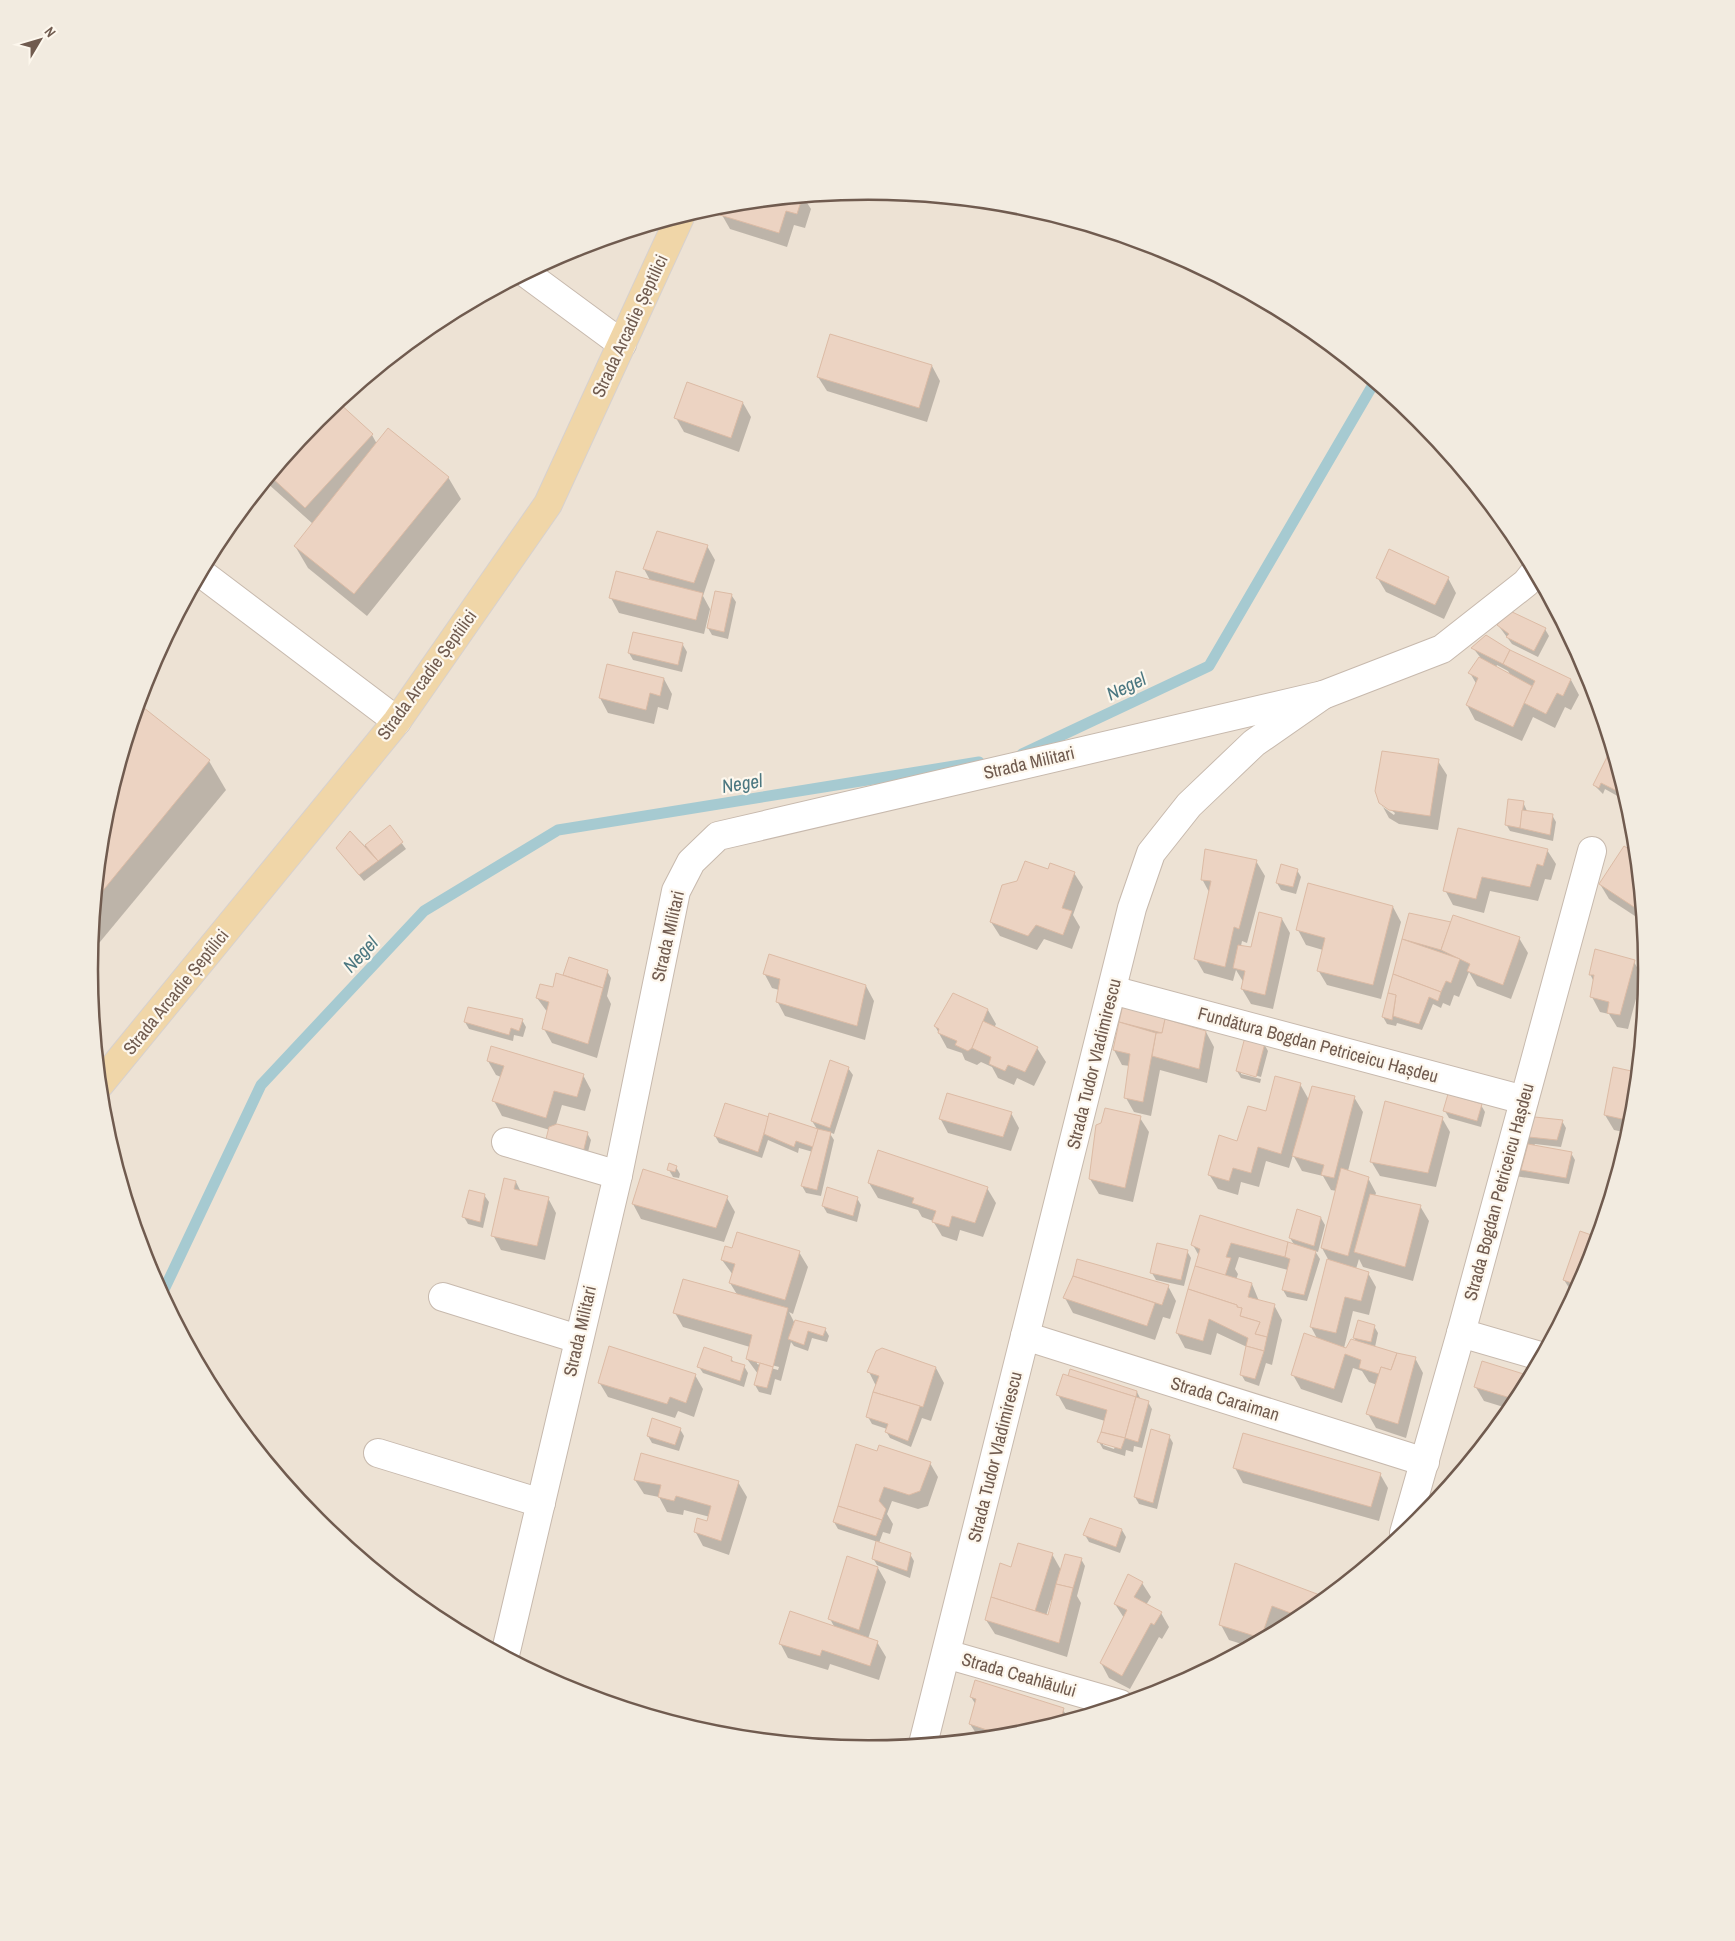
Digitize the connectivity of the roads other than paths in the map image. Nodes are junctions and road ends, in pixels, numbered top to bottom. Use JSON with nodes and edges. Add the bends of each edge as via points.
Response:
{"nodes":[{"id":1,"x":676,"y":225,"type":"edge"},
{"id":2,"x":532,"y":278,"type":"edge"},
{"id":3,"x":622,"y":344,"type":"junction"},
{"id":4,"x":206,"y":576,"type":"edge"},
{"id":5,"x":1530,"y":579,"type":"edge"},
{"id":6,"x":1324,"y":695,"type":"junction"},
{"id":7,"x":397,"y":721,"type":"junction"},
{"id":8,"x":1592,"y":851,"type":"dead end"},
{"id":9,"x":1112,"y":990,"type":"junction"},
{"id":10,"x":105,"y":1078,"type":"edge"},
{"id":11,"x":1524,"y":1100,"type":"junction"},
{"id":12,"x":506,"y":1142,"type":"dead end"},
{"id":13,"x":618,"y":1175,"type":"junction"},
{"id":14,"x":443,"y":1297,"type":"dead end"},
{"id":15,"x":1461,"y":1333,"type":"junction"},
{"id":16,"x":1025,"y":1336,"type":"junction"},
{"id":17,"x":578,"y":1339,"type":"junction"},
{"id":18,"x":1535,"y":1354,"type":"edge"},
{"id":19,"x":378,"y":1453,"type":"dead end"},
{"id":20,"x":1425,"y":1462,"type":"junction"},
{"id":21,"x":541,"y":1503,"type":"junction"},
{"id":22,"x":1408,"y":1518,"type":"edge"},
{"id":23,"x":505,"y":1649,"type":"edge"},
{"id":24,"x":946,"y":1654,"type":"junction"},
{"id":25,"x":1111,"y":1701,"type":"edge"},
{"id":26,"x":924,"y":1738,"type":"edge"}],
"edges":[{"from":1,"to":3,"type":"main road","name":"Strada Arcadie Șeptilici"},
{"from":2,"to":3,"type":"street"},
{"from":3,"to":7,"type":"main road","name":"Strada Arcadie Șeptilici","via":[[548,504]]},
{"from":4,"to":7,"type":"street"},
{"from":5,"to":6,"type":"street","name":"Strada Tudor Vladimirescu","via":[[1442,649]]},
{"from":6,"to":9,"type":"street","name":"Strada Tudor Vladimirescu","via":[[1254,743],[1189,805],[1151,853],[1132,908]]},
{"from":6,"to":13,"type":"street","name":"Strada Militari","via":[[718,836],[691,862],[676,890]]},
{"from":7,"to":10,"type":"main road","name":"Strada Arcadie Șeptilici"},
{"from":8,"to":11,"type":"street","name":"Strada Bogdan Petriceicu Hașdeu"},
{"from":9,"to":11,"type":"street","name":"Fundătura Bogdan Petriceicu Hașdeu"},
{"from":9,"to":16,"type":"street","name":"Strada Tudor Vladimirescu"},
{"from":11,"to":15,"type":"street","name":"Strada Bogdan Petriceicu Hașdeu"},
{"from":12,"to":13,"type":"street"},
{"from":13,"to":17,"type":"street","name":"Strada Militari"},
{"from":14,"to":17,"type":"street"},
{"from":15,"to":18,"type":"street"},
{"from":15,"to":20,"type":"street","name":"Strada Bogdan Petriceicu Hașdeu"},
{"from":16,"to":20,"type":"street","name":"Strada Caraiman"},
{"from":16,"to":24,"type":"street","name":"Strada Tudor Vladimirescu"},
{"from":17,"to":21,"type":"street","name":"Strada Militari"},
{"from":19,"to":21,"type":"street"},
{"from":20,"to":22,"type":"street","name":"Strada Bogdan Petriceicu Hașdeu"},
{"from":21,"to":23,"type":"street","name":"Strada Militari"},
{"from":24,"to":25,"type":"street","name":"Strada Ceahlăului"},
{"from":24,"to":26,"type":"street","name":"Strada Tudor Vladimirescu"}]}
